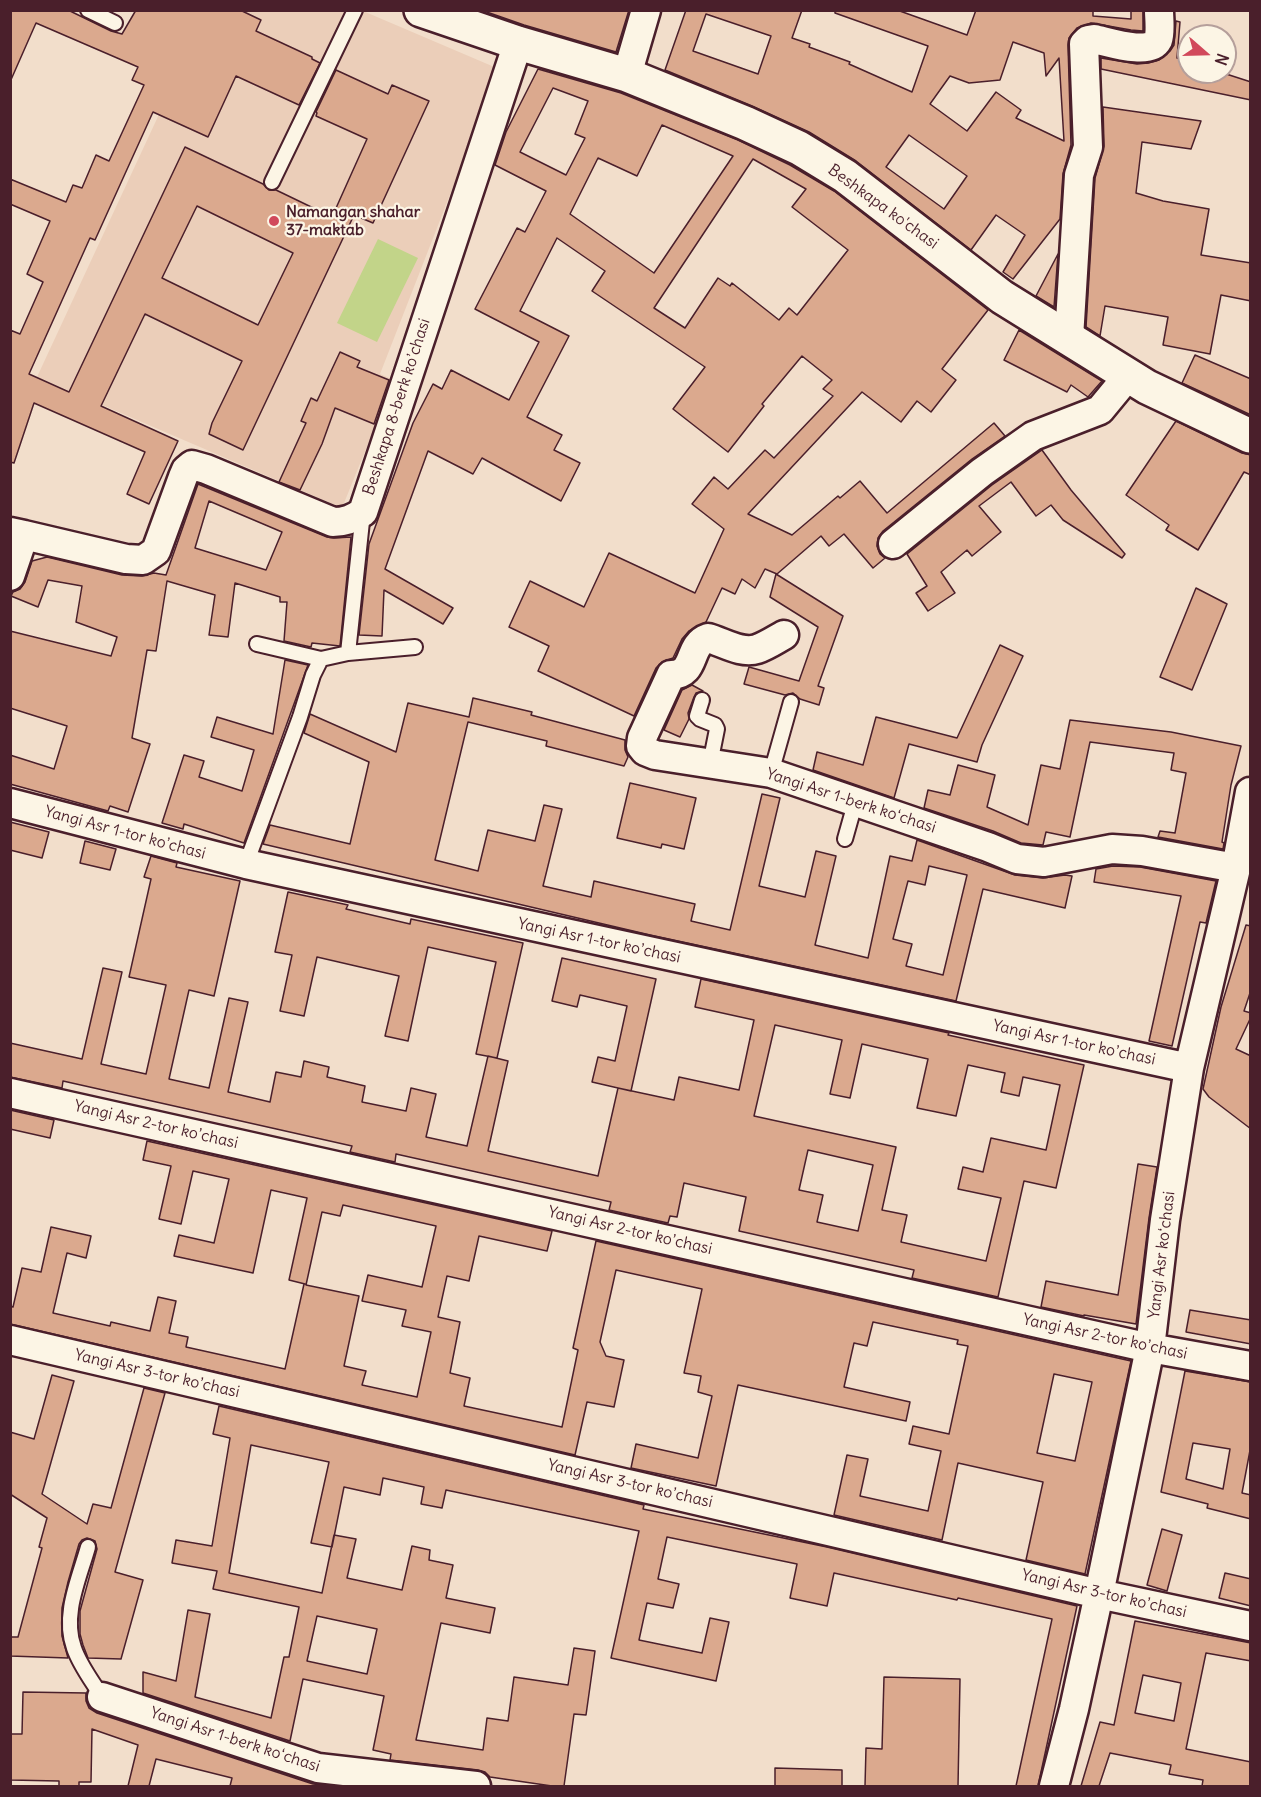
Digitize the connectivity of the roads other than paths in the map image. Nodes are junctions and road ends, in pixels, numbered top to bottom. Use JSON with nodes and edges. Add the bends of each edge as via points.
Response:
{"nodes":[{"id":1,"x":88,"y":10,"type":"edge"},
{"id":2,"x":355,"y":10,"type":"edge"},
{"id":3,"x":421,"y":10,"type":"edge"},
{"id":4,"x":646,"y":10,"type":"edge"},
{"id":5,"x":1159,"y":10,"type":"edge"},
{"id":6,"x":115,"y":23,"type":"dead end"},
{"id":7,"x":518,"y":44,"type":"junction"},
{"id":8,"x":627,"y":75,"type":"junction"},
{"id":9,"x":272,"y":182,"type":"dead end"},
{"id":10,"x":1070,"y":338,"type":"junction"},
{"id":11,"x":1128,"y":376,"type":"junction"},
{"id":12,"x":1251,"y":436,"type":"edge"},
{"id":13,"x":363,"y":512,"type":"junction"},
{"id":14,"x":17,"y":534,"type":"edge"},
{"id":15,"x":893,"y":544,"type":"dead end"},
{"id":16,"x":10,"y":576,"type":"edge"},
{"id":17,"x":784,"y":635,"type":"dead end"},
{"id":18,"x":257,"y":644,"type":"dead end"},
{"id":19,"x":415,"y":646,"type":"dead end"},
{"id":20,"x":348,"y":653,"type":"junction"},
{"id":21,"x":321,"y":659,"type":"junction"},
{"id":22,"x":702,"y":700,"type":"dead end"},
{"id":23,"x":791,"y":702,"type":"dead end"},
{"id":24,"x":710,"y":764,"type":"junction"},
{"id":25,"x":771,"y":773,"type":"junction"},
{"id":26,"x":1251,"y":792,"type":"edge"},
{"id":27,"x":856,"y":801,"type":"junction"},
{"id":28,"x":10,"y":802,"type":"edge"},
{"id":29,"x":845,"y":839,"type":"dead end"},
{"id":30,"x":246,"y":864,"type":"junction"},
{"id":31,"x":1236,"y":868,"type":"junction"},
{"id":32,"x":1190,"y":1068,"type":"junction"},
{"id":33,"x":10,"y":1093,"type":"edge"},
{"id":34,"x":10,"y":1340,"type":"edge"},
{"id":35,"x":1150,"y":1348,"type":"junction"},
{"id":36,"x":1251,"y":1365,"type":"edge"},
{"id":37,"x":88,"y":1547,"type":"dead end"},
{"id":38,"x":1099,"y":1594,"type":"junction"},
{"id":39,"x":1251,"y":1626,"type":"edge"},
{"id":40,"x":102,"y":1697,"type":"joint"},
{"id":41,"x":476,"y":1786,"type":"edge"},
{"id":42,"x":1054,"y":1786,"type":"edge"}],
"edges":[{"from":1,"to":6,"type":"lane"},
{"from":2,"to":9,"type":"lane"},
{"from":3,"to":7,"type":"street","name":"Beshkapa ko'chasi"},
{"from":4,"to":8,"type":"street"},
{"from":5,"to":10,"type":"street","via":[[1159,39],[1153,46],[1144,49],[1094,39],[1084,44],[1088,147],[1079,175]]},
{"from":7,"to":8,"type":"street","name":"Beshkapa ko'chasi"},
{"from":7,"to":13,"type":"street","name":"Beshkapa 8-berk koʼchasi"},
{"from":8,"to":10,"type":"street","name":"Beshkapa ko'chasi","via":[[799,148],[845,176],[1002,297]]},
{"from":10,"to":11,"type":"street","name":"Beshkapa ko'chasi"},
{"from":11,"to":12,"type":"street","name":"Beshkapa ko'chasi"},
{"from":11,"to":15,"type":"street","via":[[1100,410],[1033,436]]},
{"from":13,"to":14,"type":"street","name":"Beshkapa 8-berk koʼchasi","via":[[353,519],[333,522],[192,465],[183,477],[156,551],[142,560]]},
{"from":13,"to":20,"type":"lane"},
{"from":14,"to":16,"type":"street","name":"Beshkapa 8-berk koʼchasi"},
{"from":17,"to":24,"type":"street","name":"Yangi Asr 1-berk koʻchasi","via":[[751,650],[704,639],[685,672],[671,675],[641,746],[655,755]]},
{"from":18,"to":21,"type":"lane"},
{"from":19,"to":20,"type":"lane"},
{"from":20,"to":21,"type":"lane"},
{"from":21,"to":30,"type":"lane"},
{"from":22,"to":24,"type":"lane","via":[[697,716],[717,729]]},
{"from":23,"to":25,"type":"lane"},
{"from":24,"to":25,"type":"street","name":"Yangi Asr 1-berk koʻchasi"},
{"from":25,"to":27,"type":"street","name":"Yangi Asr 1-berk koʻchasi"},
{"from":26,"to":31,"type":"street","name":"Yangi Asr koʻchasi"},
{"from":27,"to":29,"type":"lane"},
{"from":27,"to":31,"type":"street","name":"Yangi Asr 1-berk koʻchasi","via":[[1017,859],[1044,862],[1112,849]]},
{"from":28,"to":30,"type":"street","name":"Yangi Asr 1-tor koʼchasi"},
{"from":30,"to":32,"type":"street","name":"Yangi Asr 1-tor koʼchasi"},
{"from":31,"to":32,"type":"street","name":"Yangi Asr koʻchasi"},
{"from":32,"to":35,"type":"street","name":"Yangi Asr koʻchasi","via":[[1165,1220]]},
{"from":33,"to":35,"type":"street","name":"Yangi Asr 2-tor koʼchasi"},
{"from":34,"to":38,"type":"street","name":"Yangi Asr 3-tor koʼchasi"},
{"from":35,"to":36,"type":"street","name":"Yangi Asr 2-tor koʼchasi"},
{"from":35,"to":38,"type":"street","name":"Yangi Asr koʻchasi"},
{"from":37,"to":40,"type":"lane","via":[[70,1611],[70,1629],[74,1648]]},
{"from":38,"to":39,"type":"street","name":"Yangi Asr 3-tor koʼchasi"},
{"from":38,"to":42,"type":"street","name":"Yangi Asr koʻchasi"},
{"from":40,"to":41,"type":"street","name":"Yangi Asr 1-berk koʻchasi","via":[[318,1768]]}]}
